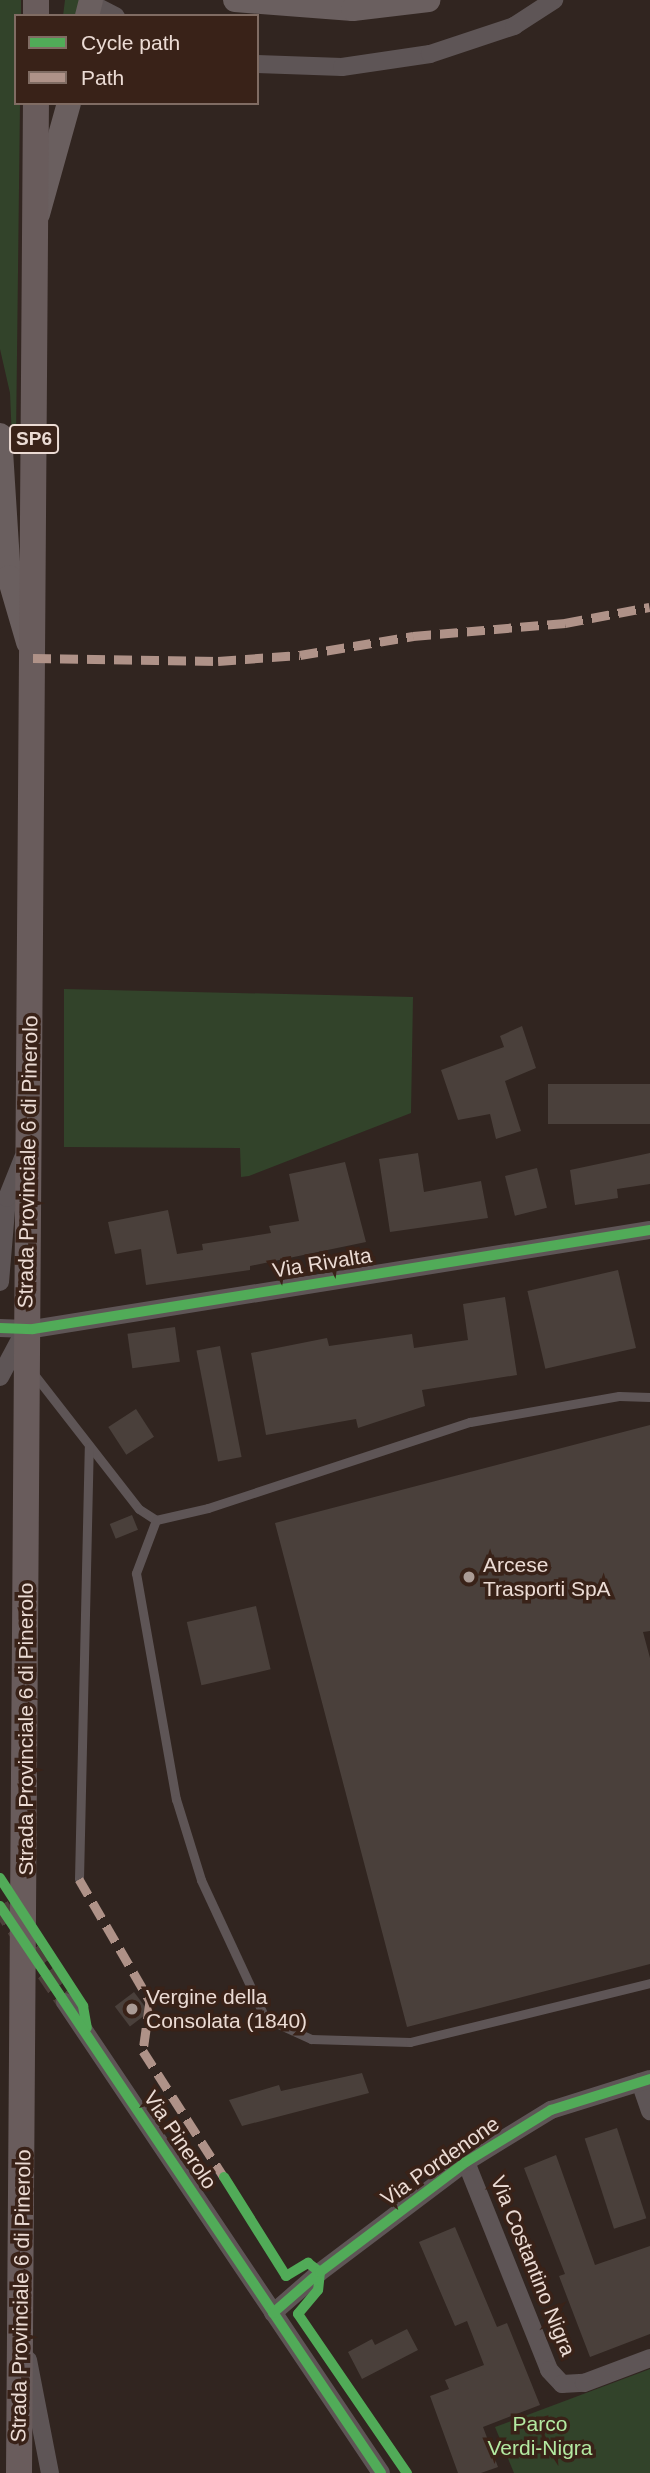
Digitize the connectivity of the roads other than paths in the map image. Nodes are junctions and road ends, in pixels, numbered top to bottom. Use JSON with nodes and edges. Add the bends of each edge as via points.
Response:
{"nodes":[{"id":1,"x":235,"y":0,"type":"edge"},
{"id":2,"x":428,"y":0,"type":"edge"},
{"id":3,"x":554,"y":0,"type":"edge"},
{"id":4,"x":89,"y":6,"type":"edge"},
{"id":5,"x":111,"y":14,"type":"edge"},
{"id":6,"x":259,"y":64,"type":"edge"},
{"id":7,"x":36,"y":105,"type":"edge"},
{"id":8,"x":69,"y":105,"type":"edge"},
{"id":9,"x":35,"y":221,"type":"junction"},
{"id":10,"x":0,"y":435,"type":"edge"},
{"id":11,"x":33,"y":658,"type":"junction"},
{"id":12,"x":29,"y":1145,"type":"junction"},
{"id":13,"x":650,"y":1230,"type":"edge"},
{"id":14,"x":0,"y":1282,"type":"edge"},
{"id":15,"x":12,"y":1329,"type":"edge"},
{"id":16,"x":25,"y":1364,"type":"junction"},
{"id":17,"x":0,"y":1377,"type":"edge"},
{"id":18,"x":650,"y":1397,"type":"edge"},
{"id":19,"x":89,"y":1446,"type":"junction"},
{"id":20,"x":156,"y":1520,"type":"junction"},
{"id":21,"x":79,"y":1879,"type":"dead end"},
{"id":22,"x":650,"y":1983,"type":"edge"},
{"id":23,"x":65,"y":2002,"type":"tunnel mouth"},
{"id":24,"x":645,"y":2080,"type":"edge"},
{"id":25,"x":650,"y":2111,"type":"edge"},
{"id":26,"x":466,"y":2162,"type":"junction"},
{"id":27,"x":273,"y":2313,"type":"junction"},
{"id":28,"x":21,"y":2321,"type":"junction"},
{"id":29,"x":650,"y":2358,"type":"edge"},
{"id":30,"x":19,"y":2473,"type":"edge"},
{"id":31,"x":50,"y":2473,"type":"edge"},
{"id":32,"x":381,"y":2473,"type":"edge"}],
"edges":[{"from":1,"to":2,"type":"main road","via":[[353,9]]},
{"from":3,"to":6,"type":"street","via":[[514,26],[430,54],[342,67]]},
{"from":4,"to":5,"type":"street"},
{"from":7,"to":9,"type":"main road","name":"Strada Provinciale 6 di Pinerolo","number":"SP6"},
{"from":8,"to":9,"type":"main road","via":[[60,150]]},
{"from":9,"to":11,"type":"main road","name":"Strada Provinciale 6 di Pinerolo","number":"SP6"},
{"from":10,"to":11,"type":"main road","via":[[9,577]]},
{"from":11,"to":12,"type":"main road","name":"Strada Provinciale 6 di Pinerolo","number":"SP6"},
{"from":12,"to":14,"type":"street","via":[[7,1198]]},
{"from":12,"to":15,"type":"main road","name":"Strada Provinciale 6 di Pinerolo","number":"SP6"},
{"from":13,"to":15,"type":"street","name":"Via Rivalta"},
{"from":15,"to":16,"type":"main road","name":"Strada Provinciale 6 di Pinerolo","number":"SP6"},
{"from":15,"to":17,"type":"street"},
{"from":16,"to":19,"type":"lane"},
{"from":16,"to":28,"type":"main road","name":"Strada Provinciale 6 di Pinerolo","number":"SP6"},
{"from":18,"to":20,"type":"lane","via":[[619,1396],[470,1422],[208,1508]]},
{"from":19,"to":20,"type":"lane","via":[[139,1509]]},
{"from":19,"to":21,"type":"lane"},
{"from":20,"to":22,"type":"lane","via":[[136,1573],[176,1798],[201,1880],[265,2018],[311,2039],[410,2042]]},
{"from":23,"to":27,"type":"street","name":"Via Pinerolo"},
{"from":24,"to":25,"type":"street"},
{"from":24,"to":26,"type":"street","name":"Via Pordenone","via":[[551,2110]]},
{"from":26,"to":27,"type":"street","name":"Via Pordenone"},
{"from":26,"to":29,"type":"street","name":"Via Costantino Nigra","via":[[549,2370],[562,2384],[584,2383]]},
{"from":27,"to":32,"type":"street","name":"Via Pinerolo"},
{"from":28,"to":30,"type":"main road","name":"Strada Provinciale 6 di Pinerolo","number":"SP6"},
{"from":28,"to":31,"type":"street"}]}
